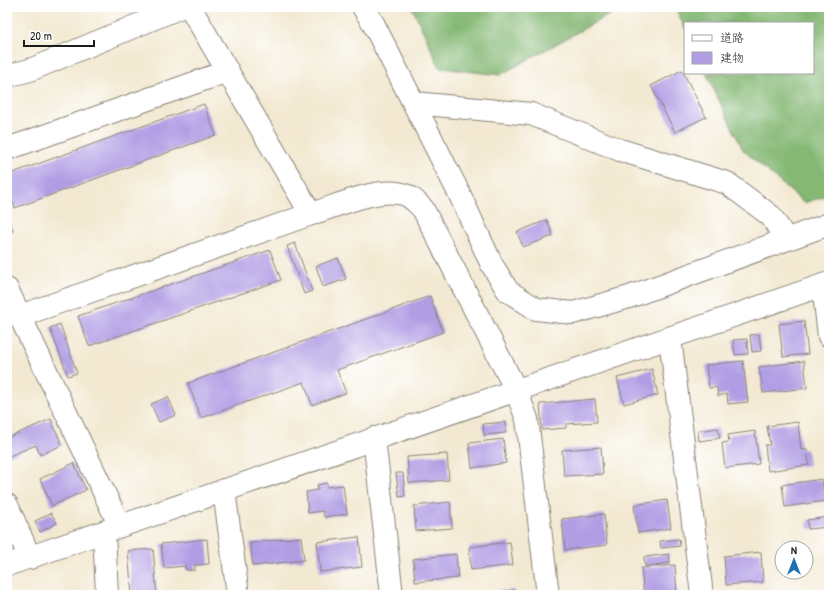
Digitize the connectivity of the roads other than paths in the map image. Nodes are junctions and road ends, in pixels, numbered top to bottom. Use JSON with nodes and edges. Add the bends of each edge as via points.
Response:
{"nodes":[{"id":1,"x":181,"y":7,"type":"edge"},
{"id":2,"x":190,"y":7,"type":"edge"},
{"id":3,"x":363,"y":7,"type":"edge"},
{"id":4,"x":228,"y":71,"type":"junction"},
{"id":5,"x":7,"y":76,"type":"edge"},
{"id":6,"x":414,"y":103,"type":"junction"},
{"id":7,"x":7,"y":149,"type":"edge"},
{"id":8,"x":312,"y":214,"type":"junction"},
{"id":9,"x":829,"y":224,"type":"edge"},
{"id":10,"x":786,"y":240,"type":"junction"},
{"id":11,"x":826,"y":284,"type":"edge"},
{"id":12,"x":7,"y":289,"type":"edge"},
{"id":13,"x":20,"y":316,"type":"junction"},
{"id":14,"x":829,"y":336,"type":"edge"},
{"id":15,"x":670,"y":338,"type":"junction"},
{"id":16,"x":516,"y":390,"type":"junction"},
{"id":17,"x":374,"y":438,"type":"junction"},
{"id":18,"x":224,"y":490,"type":"junction"},
{"id":19,"x":7,"y":505,"type":"edge"},
{"id":20,"x":112,"y":529,"type":"junction"},
{"id":21,"x":30,"y":558,"type":"junction"},
{"id":22,"x":7,"y":565,"type":"edge"},
{"id":23,"x":107,"y":595,"type":"edge"},
{"id":24,"x":238,"y":595,"type":"edge"},
{"id":25,"x":392,"y":595,"type":"edge"},
{"id":26,"x":548,"y":595,"type":"edge"},
{"id":27,"x":702,"y":595,"type":"edge"}],
"edges":[{"from":1,"to":5,"type":"street","via":[[30,70]]},
{"from":2,"to":4,"type":"street"},
{"from":3,"to":6,"type":"street"},
{"from":4,"to":7,"type":"street"},
{"from":4,"to":8,"type":"street"},
{"from":6,"to":10,"type":"street","via":[[531,114],[620,150],[727,183],[771,216]]},
{"from":6,"to":10,"type":"street","via":[[492,265],[508,292],[536,309],[573,313],[629,296]]},
{"from":8,"to":13,"type":"street"},
{"from":8,"to":16,"type":"street","via":[[378,193],[402,194],[411,198],[423,209]]},
{"from":9,"to":10,"type":"street"},
{"from":11,"to":14,"type":"street"},
{"from":11,"to":15,"type":"street"},
{"from":12,"to":13,"type":"street"},
{"from":13,"to":20,"type":"street"},
{"from":15,"to":16,"type":"street"},
{"from":15,"to":27,"type":"street"},
{"from":16,"to":17,"type":"street"},
{"from":16,"to":26,"type":"street","via":[[527,419]]},
{"from":17,"to":18,"type":"street"},
{"from":17,"to":25,"type":"street"},
{"from":18,"to":20,"type":"street"},
{"from":18,"to":24,"type":"street"},
{"from":19,"to":21,"type":"street"},
{"from":20,"to":21,"type":"street"},
{"from":20,"to":23,"type":"street"},
{"from":21,"to":22,"type":"street"}]}
